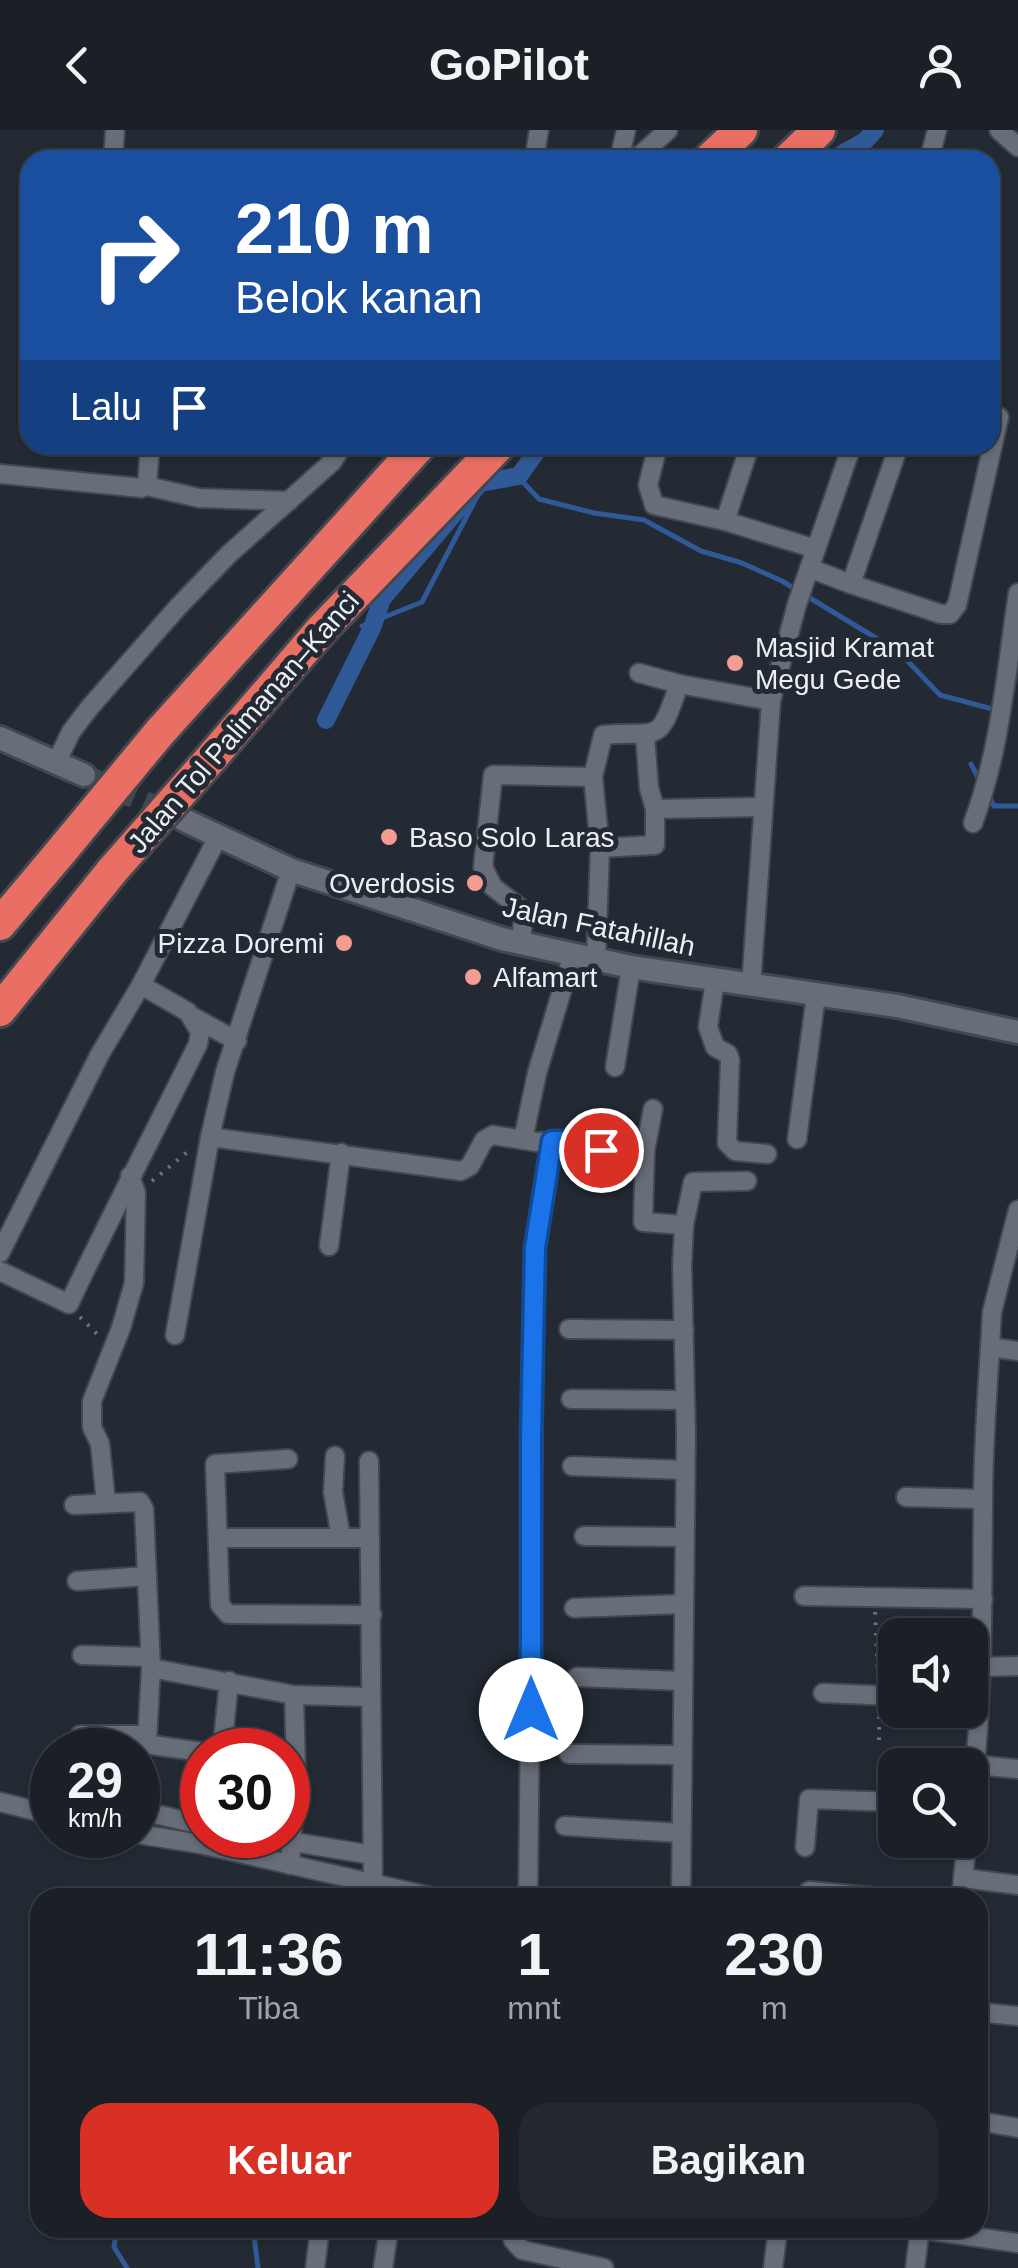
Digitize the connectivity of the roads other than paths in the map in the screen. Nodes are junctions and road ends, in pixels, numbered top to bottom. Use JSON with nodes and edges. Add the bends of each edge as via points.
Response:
{"nodes":[{"id":1,"x":668,"y":130,"type":"edge"},
{"id":2,"x":741,"y":130,"type":"edge"},
{"id":3,"x":820,"y":130,"type":"edge"},
{"id":4,"x":999,"y":130,"type":"edge"},
{"id":5,"x":1018,"y":147,"type":"edge"},
{"id":6,"x":646,"y":150,"type":"edge"},
{"id":7,"x":720,"y":150,"type":"edge"},
{"id":8,"x":799,"y":150,"type":"edge"},
{"id":9,"x":150,"y":455,"type":"edge"},
{"id":10,"x":337,"y":455,"type":"edge"},
{"id":11,"x":411,"y":455,"type":"edge"},
{"id":12,"x":489,"y":455,"type":"edge"},
{"id":13,"x":656,"y":455,"type":"edge"},
{"id":14,"x":747,"y":455,"type":"edge"},
{"id":15,"x":849,"y":455,"type":"edge"},
{"id":16,"x":896,"y":455,"type":"edge"},
{"id":17,"x":986,"y":455,"type":"edge"},
{"id":18,"x":0,"y":474,"type":"edge"},
{"id":19,"x":148,"y":486,"type":"junction"},
{"id":20,"x":289,"y":500,"type":"junction"},
{"id":21,"x":725,"y":521,"type":"junction"},
{"id":22,"x":809,"y":568,"type":"junction"},
{"id":23,"x":851,"y":584,"type":"junction"},
{"id":24,"x":1018,"y":592,"type":"edge"},
{"id":25,"x":639,"y":673,"type":"dead end"},
{"id":26,"x":680,"y":684,"type":"junction"},
{"id":27,"x":771,"y":700,"type":"junction"},
{"id":28,"x":644,"y":736,"type":"junction"},
{"id":29,"x":0,"y":738,"type":"edge"},
{"id":30,"x":56,"y":763,"type":"junction"},
{"id":31,"x":84,"y":775,"type":"tunnel mouth"},
{"id":32,"x":593,"y":777,"type":"junction"},
{"id":33,"x":761,"y":807,"type":"junction"},
{"id":34,"x":655,"y":809,"type":"junction"},
{"id":35,"x":184,"y":820,"type":"tunnel mouth"},
{"id":36,"x":973,"y":823,"type":"dead end"},
{"id":37,"x":219,"y":835,"type":"junction"},
{"id":38,"x":600,"y":848,"type":"junction"},
{"id":39,"x":291,"y":870,"type":"junction"},
{"id":40,"x":0,"y":924,"type":"edge"},
{"id":41,"x":521,"y":943,"type":"junction"},
{"id":42,"x":585,"y":957,"type":"junction"},
{"id":43,"x":632,"y":967,"type":"junction"},
{"id":44,"x":715,"y":980,"type":"junction"},
{"id":45,"x":141,"y":985,"type":"junction"},
{"id":46,"x":751,"y":986,"type":"junction"},
{"id":47,"x":816,"y":995,"type":"junction"},
{"id":48,"x":0,"y":1010,"type":"edge"},
{"id":49,"x":192,"y":1017,"type":"junction"},
{"id":50,"x":1018,"y":1032,"type":"edge"},
{"id":51,"x":236,"y":1041,"type":"junction"},
{"id":52,"x":614,"y":1067,"type":"dead end"},
{"id":53,"x":652,"y":1109,"type":"dead end"},
{"id":54,"x":210,"y":1137,"type":"junction"},
{"id":55,"x":797,"y":1139,"type":"dead end"},
{"id":56,"x":523,"y":1140,"type":"junction"},
{"id":57,"x":552,"y":1141,"type":"junction"},
{"id":58,"x":645,"y":1151,"type":"junction"},
{"id":59,"x":341,"y":1153,"type":"junction"},
{"id":60,"x":767,"y":1154,"type":"dead end"},
{"id":61,"x":747,"y":1181,"type":"dead end"},
{"id":62,"x":133,"y":1185,"type":"junction"},
{"id":63,"x":1018,"y":1210,"type":"edge"},
{"id":64,"x":684,"y":1225,"type":"junction"},
{"id":65,"x":329,"y":1246,"type":"dead end"},
{"id":66,"x":0,"y":1253,"type":"edge"},
{"id":67,"x":0,"y":1271,"type":"edge"},
{"id":68,"x":569,"y":1330,"type":"dead end"},
{"id":69,"x":684,"y":1330,"type":"junction"},
{"id":70,"x":175,"y":1334,"type":"dead end"},
{"id":71,"x":990,"y":1347,"type":"junction"},
{"id":72,"x":1018,"y":1351,"type":"edge"},
{"id":73,"x":571,"y":1399,"type":"dead end"},
{"id":74,"x":684,"y":1400,"type":"junction"},
{"id":75,"x":335,"y":1456,"type":"dead end"},
{"id":76,"x":288,"y":1459,"type":"dead end"},
{"id":77,"x":368,"y":1462,"type":"dead end"},
{"id":78,"x":572,"y":1466,"type":"dead end"},
{"id":79,"x":685,"y":1470,"type":"junction"},
{"id":80,"x":906,"y":1497,"type":"dead end"},
{"id":81,"x":982,"y":1499,"type":"junction"},
{"id":82,"x":106,"y":1503,"type":"junction"},
{"id":83,"x":74,"y":1504,"type":"dead end"},
{"id":84,"x":584,"y":1536,"type":"dead end"},
{"id":85,"x":684,"y":1536,"type":"junction"},
{"id":86,"x":341,"y":1537,"type":"junction"},
{"id":87,"x":219,"y":1538,"type":"junction"},
{"id":88,"x":370,"y":1538,"type":"junction"},
{"id":89,"x":147,"y":1576,"type":"junction"},
{"id":90,"x":77,"y":1581,"type":"dead end"},
{"id":91,"x":804,"y":1596,"type":"dead end"},
{"id":92,"x":984,"y":1599,"type":"junction"},
{"id":93,"x":682,"y":1604,"type":"junction"},
{"id":94,"x":574,"y":1608,"type":"dead end"},
{"id":95,"x":372,"y":1615,"type":"junction"},
{"id":96,"x":984,"y":1618,"type":"edge"},
{"id":97,"x":82,"y":1654,"type":"dead end"},
{"id":98,"x":151,"y":1662,"type":"junction"},
{"id":99,"x":988,"y":1666,"type":"edge"},
{"id":100,"x":1018,"y":1666,"type":"edge"},
{"id":101,"x":578,"y":1677,"type":"dead end"},
{"id":102,"x":230,"y":1681,"type":"junction"},
{"id":103,"x":682,"y":1681,"type":"junction"},
{"id":104,"x":823,"y":1693,"type":"dead end"},
{"id":105,"x":294,"y":1694,"type":"junction"},
{"id":106,"x":878,"y":1696,"type":"edge"},
{"id":107,"x":371,"y":1697,"type":"junction"},
{"id":108,"x":147,"y":1728,"type":"edge"},
{"id":109,"x":225,"y":1728,"type":"edge"},
{"id":110,"x":293,"y":1728,"type":"edge"},
{"id":111,"x":569,"y":1754,"type":"dead end"},
{"id":112,"x":680,"y":1755,"type":"junction"},
{"id":113,"x":988,"y":1766,"type":"edge"},
{"id":114,"x":1018,"y":1768,"type":"edge"},
{"id":115,"x":878,"y":1801,"type":"edge"},
{"id":116,"x":0,"y":1802,"type":"edge"},
{"id":117,"x":30,"y":1810,"type":"edge"},
{"id":118,"x":564,"y":1826,"type":"dead end"},
{"id":119,"x":682,"y":1833,"type":"junction"},
{"id":120,"x":160,"y":1838,"type":"edge"},
{"id":121,"x":310,"y":1846,"type":"edge"},
{"id":122,"x":806,"y":1846,"type":"dead end"},
{"id":123,"x":372,"y":1855,"type":"junction"},
{"id":124,"x":291,"y":1858,"type":"edge"},
{"id":125,"x":965,"y":1858,"type":"edge"},
{"id":126,"x":290,"y":1865,"type":"junction"},
{"id":127,"x":1018,"y":1885,"type":"edge"},
{"id":128,"x":381,"y":1888,"type":"edge"},
{"id":129,"x":528,"y":1888,"type":"edge"},
{"id":130,"x":681,"y":1888,"type":"edge"},
{"id":131,"x":962,"y":1888,"type":"edge"},
{"id":132,"x":988,"y":2013,"type":"edge"},
{"id":133,"x":1018,"y":2016,"type":"edge"},
{"id":134,"x":988,"y":2124,"type":"edge"},
{"id":135,"x":1018,"y":2128,"type":"edge"},
{"id":136,"x":319,"y":2238,"type":"edge"},
{"id":137,"x":387,"y":2238,"type":"edge"},
{"id":138,"x":513,"y":2238,"type":"edge"},
{"id":139,"x":777,"y":2238,"type":"edge"},
{"id":140,"x":919,"y":2238,"type":"edge"},
{"id":141,"x":981,"y":2238,"type":"edge"},
{"id":142,"x":1018,"y":2244,"type":"edge"},
{"id":143,"x":315,"y":2268,"type":"edge"},
{"id":144,"x":382,"y":2268,"type":"edge"},
{"id":145,"x":604,"y":2268,"type":"edge"},
{"id":146,"x":774,"y":2268,"type":"edge"},
{"id":147,"x":915,"y":2268,"type":"edge"}],
"edges":[{"from":1,"to":6,"type":"street"},
{"from":2,"to":7,"type":"highway"},
{"from":3,"to":8,"type":"highway"},
{"from":4,"to":5,"type":"street"},
{"from":9,"to":19,"type":"street"},
{"from":10,"to":20,"type":"street"},
{"from":11,"to":40,"type":"highway","name":"Jalan Tol Palimanan–Kanci","bridge":true,"via":[[160,732]]},
{"from":12,"to":48,"type":"highway","name":"Jalan Tol Palimanan–Kanci","bridge":true,"via":[[322,629]]},
{"from":13,"to":21,"type":"street","via":[[648,486],[652,503]]},
{"from":14,"to":21,"type":"street"},
{"from":15,"to":22,"type":"street"},
{"from":16,"to":23,"type":"street"},
{"from":17,"to":23,"type":"street","via":[[950,614]]},
{"from":18,"to":19,"type":"street"},
{"from":19,"to":20,"type":"street","via":[[199,498]]},
{"from":20,"to":30,"type":"street","via":[[110,682]]},
{"from":21,"to":22,"type":"street"},
{"from":22,"to":23,"type":"street"},
{"from":22,"to":27,"type":"street"},
{"from":24,"to":36,"type":"street","via":[[1000,730]]},
{"from":25,"to":26,"type":"street"},
{"from":26,"to":27,"type":"street"},
{"from":26,"to":28,"type":"street","via":[[665,720]]},
{"from":27,"to":33,"type":"street"},
{"from":28,"to":32,"type":"street","via":[[602,735]]},
{"from":28,"to":34,"type":"street"},
{"from":29,"to":30,"type":"street"},
{"from":30,"to":31,"type":"street"},
{"from":32,"to":38,"type":"street"},
{"from":32,"to":41,"type":"street","via":[[492,777],[483,867],[493,888],[524,911]]},
{"from":33,"to":34,"type":"street"},
{"from":33,"to":46,"type":"street"},
{"from":34,"to":38,"type":"street","via":[[655,845]]},
{"from":35,"to":37,"type":"street","name":"Jalan Fatahillah"},
{"from":37,"to":39,"type":"street","name":"Jalan Fatahillah"},
{"from":37,"to":45,"type":"street"},
{"from":38,"to":42,"type":"street"},
{"from":39,"to":41,"type":"street","name":"Jalan Fatahillah"},
{"from":39,"to":51,"type":"street"},
{"from":41,"to":42,"type":"street","name":"Jalan Fatahillah"},
{"from":42,"to":43,"type":"street","name":"Jalan Fatahillah"},
{"from":42,"to":56,"type":"street","via":[[537,1073]]},
{"from":43,"to":44,"type":"street","name":"Jalan Fatahillah"},
{"from":43,"to":52,"type":"street"},
{"from":44,"to":46,"type":"street","name":"Jalan Fatahillah"},
{"from":44,"to":60,"type":"street","via":[[708,1027],[715,1047],[730,1060],[727,1143],[735,1151]]},
{"from":45,"to":49,"type":"street"},
{"from":45,"to":66,"type":"street"},
{"from":46,"to":47,"type":"street","name":"Jalan Fatahillah"},
{"from":47,"to":50,"type":"street","name":"Jalan Fatahillah"},
{"from":47,"to":55,"type":"street"},
{"from":49,"to":51,"type":"street"},
{"from":49,"to":62,"type":"street","via":[[198,1044]]},
{"from":51,"to":54,"type":"street"},
{"from":53,"to":58,"type":"street"},
{"from":54,"to":59,"type":"street"},
{"from":54,"to":70,"type":"street"},
{"from":56,"to":57,"type":"street"},
{"from":56,"to":59,"type":"street","via":[[487,1137],[461,1171]]},
{"from":57,"to":58,"type":"street"},
{"from":57,"to":129,"type":"street","via":[[535,1248]]},
{"from":58,"to":64,"type":"street","via":[[643,1222]]},
{"from":59,"to":65,"type":"street"},
{"from":61,"to":64,"type":"street","via":[[693,1182]]},
{"from":62,"to":67,"type":"street","via":[[69,1304]]},
{"from":62,"to":82,"type":"street","via":[[134,1283],[92,1401]]},
{"from":63,"to":71,"type":"street","via":[[992,1312]]},
{"from":64,"to":69,"type":"street"},
{"from":68,"to":69,"type":"street"},
{"from":69,"to":74,"type":"street"},
{"from":71,"to":72,"type":"street"},
{"from":71,"to":81,"type":"street"},
{"from":73,"to":74,"type":"street"},
{"from":74,"to":79,"type":"street"},
{"from":75,"to":86,"type":"street"},
{"from":76,"to":87,"type":"street","via":[[215,1464]]},
{"from":77,"to":88,"type":"street"},
{"from":78,"to":79,"type":"street"},
{"from":79,"to":85,"type":"street"},
{"from":80,"to":81,"type":"street"},
{"from":81,"to":92,"type":"street"},
{"from":82,"to":83,"type":"street"},
{"from":82,"to":89,"type":"street","via":[[140,1502],[144,1509]]},
{"from":84,"to":85,"type":"street"},
{"from":85,"to":93,"type":"street"},
{"from":86,"to":87,"type":"street"},
{"from":86,"to":88,"type":"street"},
{"from":87,"to":95,"type":"street","via":[[220,1606],[228,1614]]},
{"from":88,"to":95,"type":"street"},
{"from":89,"to":90,"type":"street"},
{"from":89,"to":98,"type":"street"},
{"from":91,"to":92,"type":"street"},
{"from":92,"to":96,"type":"street"},
{"from":93,"to":94,"type":"street"},
{"from":93,"to":103,"type":"street"},
{"from":95,"to":107,"type":"street"},
{"from":97,"to":98,"type":"street"},
{"from":98,"to":102,"type":"street"},
{"from":98,"to":108,"type":"street"},
{"from":99,"to":100,"type":"street"},
{"from":101,"to":103,"type":"street"},
{"from":102,"to":105,"type":"street"},
{"from":102,"to":109,"type":"street"},
{"from":103,"to":112,"type":"street"},
{"from":104,"to":106,"type":"street"},
{"from":105,"to":107,"type":"street"},
{"from":105,"to":110,"type":"street"},
{"from":107,"to":123,"type":"street"},
{"from":111,"to":112,"type":"street"},
{"from":112,"to":119,"type":"street"},
{"from":113,"to":114,"type":"street"},
{"from":115,"to":122,"type":"street","via":[[809,1799]]},
{"from":116,"to":117,"type":"street"},
{"from":118,"to":119,"type":"street"},
{"from":119,"to":130,"type":"street"},
{"from":120,"to":126,"type":"street"},
{"from":121,"to":123,"type":"street"},
{"from":123,"to":128,"type":"street"},
{"from":124,"to":126,"type":"street"},
{"from":125,"to":131,"type":"street"},
{"from":126,"to":128,"type":"street"},
{"from":127,"to":131,"type":"street"},
{"from":132,"to":133,"type":"street"},
{"from":134,"to":135,"type":"street"},
{"from":136,"to":143,"type":"street"},
{"from":137,"to":144,"type":"street"},
{"from":138,"to":145,"type":"street","via":[[522,2250]]},
{"from":139,"to":146,"type":"street"},
{"from":140,"to":147,"type":"street"},
{"from":141,"to":142,"type":"street"}]}
